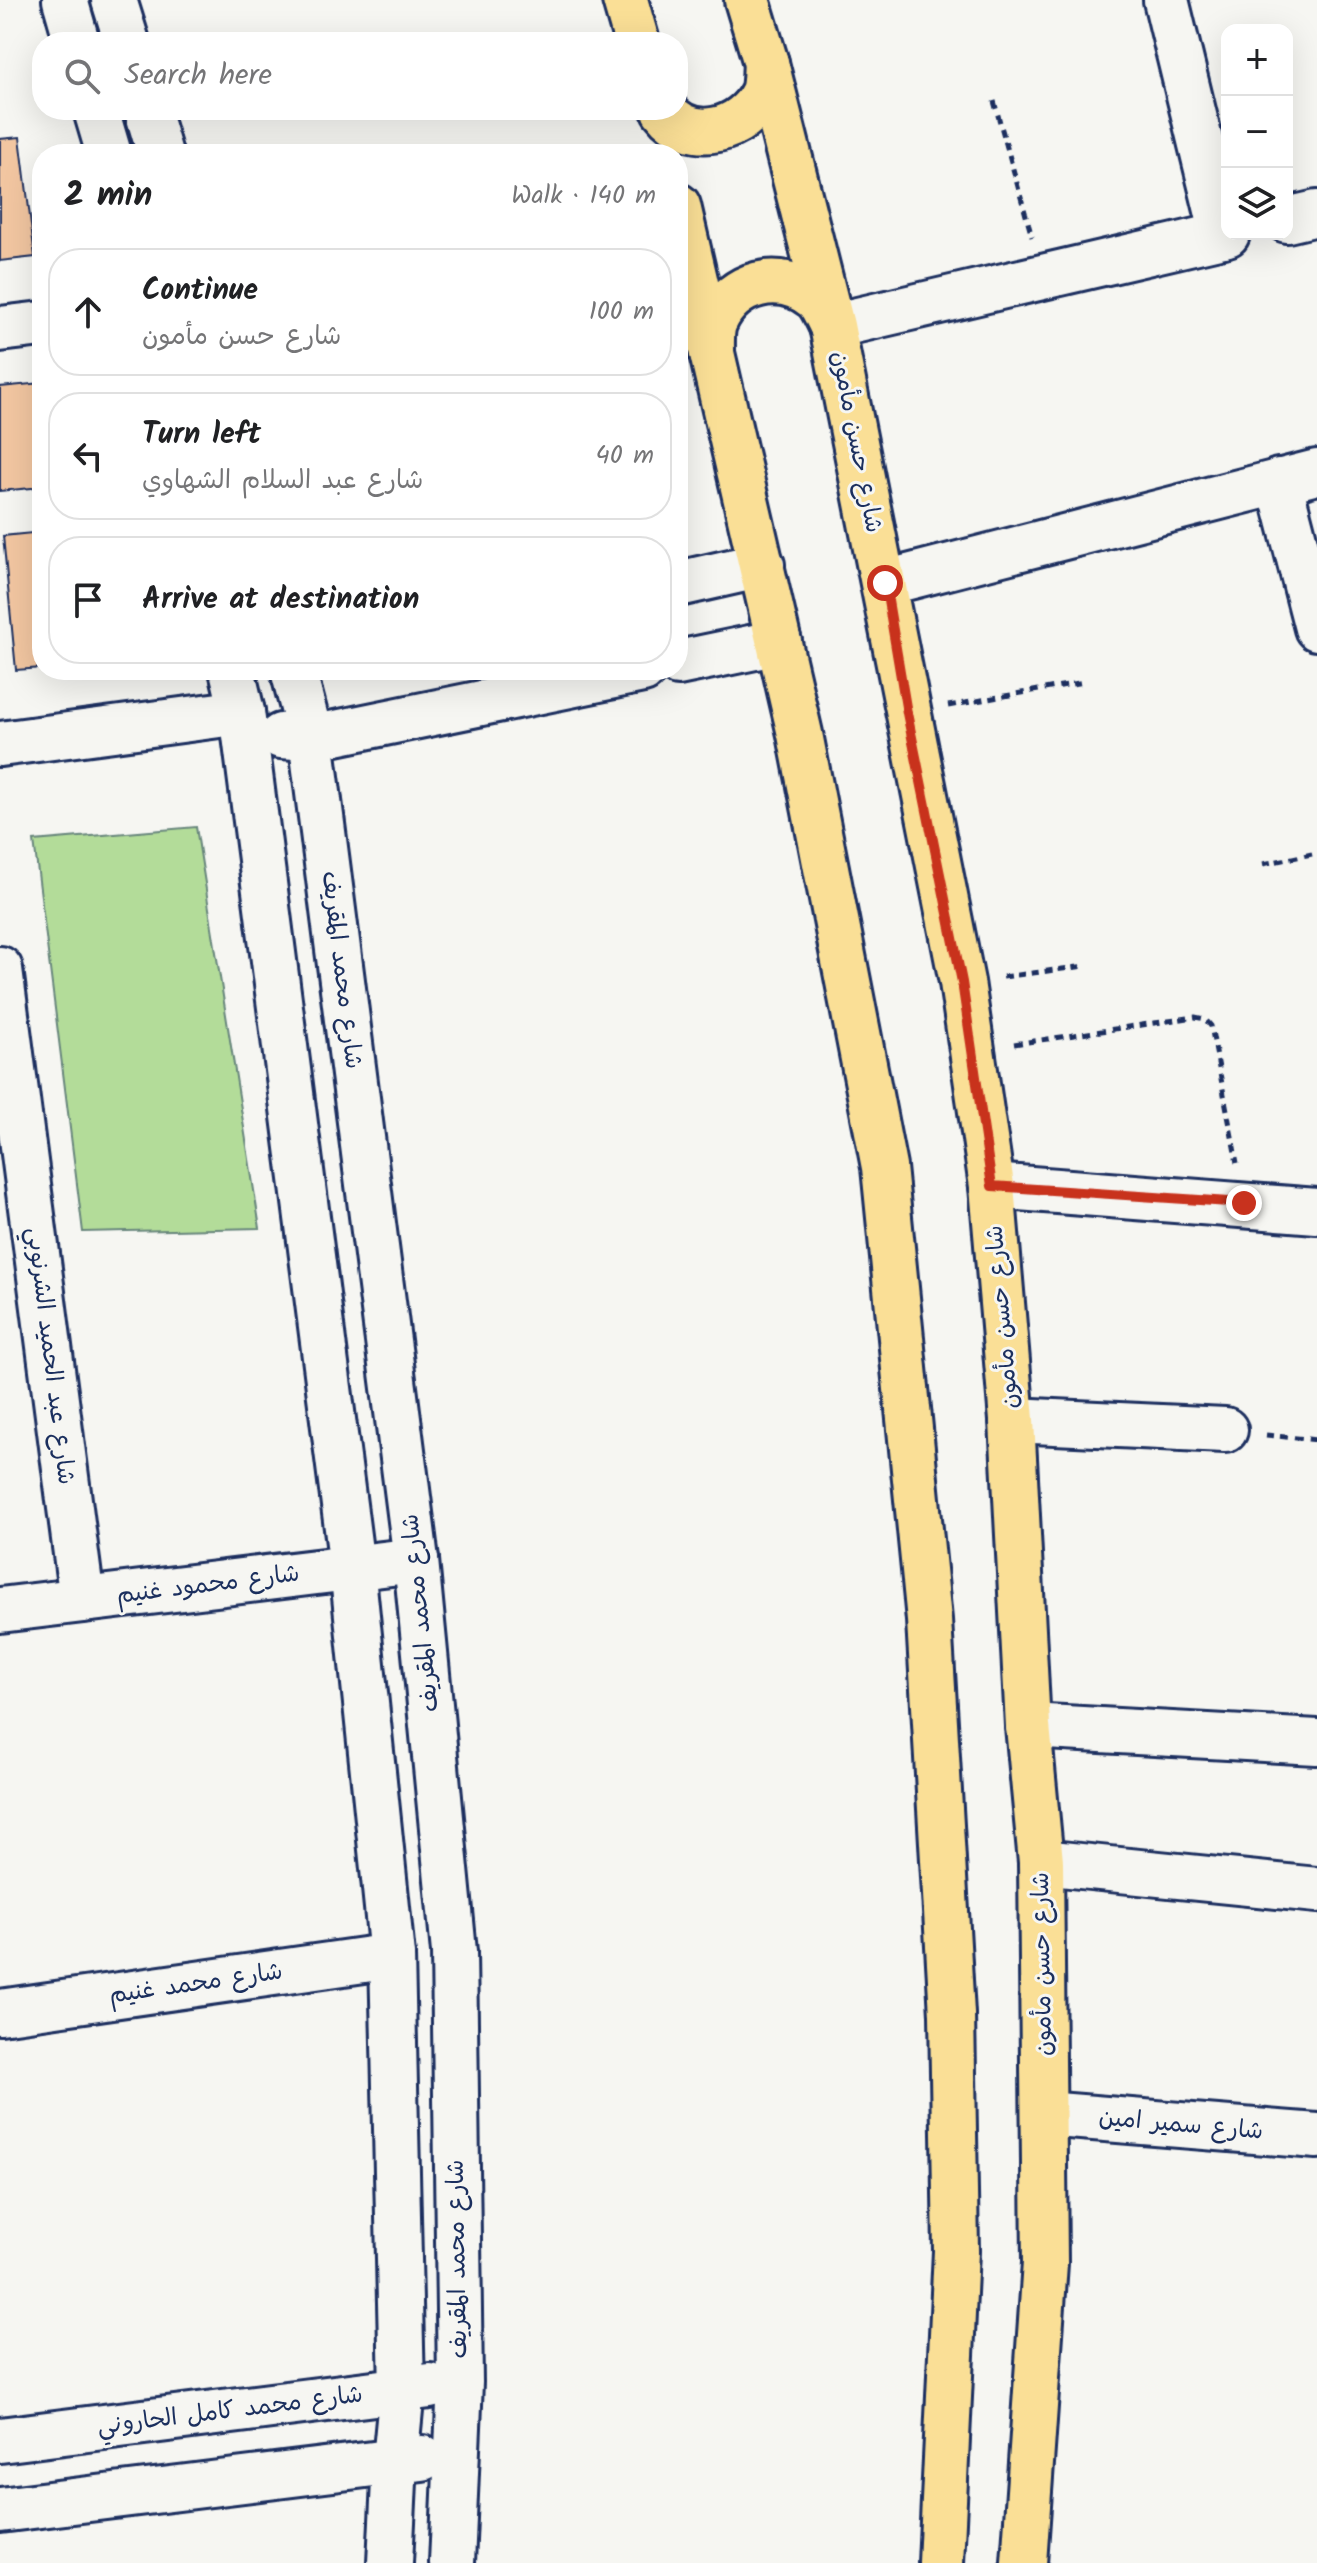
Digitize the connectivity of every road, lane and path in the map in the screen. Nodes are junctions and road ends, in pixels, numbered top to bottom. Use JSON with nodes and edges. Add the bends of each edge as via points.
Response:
{"nodes":[{"id":1,"x":65,"y":0,"type":"edge"},
{"id":2,"x":114,"y":0,"type":"edge"},
{"id":3,"x":625,"y":0,"type":"edge"},
{"id":4,"x":747,"y":0,"type":"edge"},
{"id":5,"x":1166,"y":0,"type":"edge"},
{"id":6,"x":74,"y":32,"type":"edge"},
{"id":7,"x":124,"y":32,"type":"edge"},
{"id":8,"x":634,"y":32,"type":"edge"},
{"id":9,"x":766,"y":63,"type":"junction"},
{"id":10,"x":994,"y":101,"type":"dead end"},
{"id":11,"x":99,"y":120,"type":"edge"},
{"id":12,"x":150,"y":120,"type":"edge"},
{"id":13,"x":658,"y":120,"type":"edge"},
{"id":14,"x":674,"y":120,"type":"edge"},
{"id":15,"x":106,"y":144,"type":"edge"},
{"id":16,"x":157,"y":144,"type":"edge"},
{"id":17,"x":664,"y":144,"type":"edge"},
{"id":18,"x":1317,"y":213,"type":"edge"},
{"id":19,"x":1221,"y":218,"type":"edge"},
{"id":20,"x":1293,"y":219,"type":"edge"},
{"id":21,"x":1221,"y":235,"type":"edge"},
{"id":22,"x":688,"y":250,"type":"edge"},
{"id":23,"x":1042,"y":277,"type":"junction"},
{"id":24,"x":32,"y":325,"type":"edge"},
{"id":25,"x":832,"y":326,"type":"junction"},
{"id":26,"x":0,"y":329,"type":"edge"},
{"id":27,"x":712,"y":355,"type":"junction"},
{"id":28,"x":1298,"y":476,"type":"edge"},
{"id":29,"x":762,"y":565,"type":"junction"},
{"id":30,"x":688,"y":582,"type":"edge"},
{"id":31,"x":885,"y":583,"type":"junction"},
{"id":32,"x":1317,"y":628,"type":"edge"},
{"id":33,"x":779,"y":642,"type":"junction"},
{"id":34,"x":688,"y":661,"type":"edge"},
{"id":35,"x":234,"y":680,"type":"edge"},
{"id":36,"x":272,"y":680,"type":"edge"},
{"id":37,"x":296,"y":680,"type":"edge"},
{"id":38,"x":594,"y":680,"type":"edge"},
{"id":39,"x":1084,"y":682,"type":"dead end"},
{"id":40,"x":242,"y":712,"type":"junction"},
{"id":41,"x":907,"y":713,"type":"junction"},
{"id":42,"x":311,"y":738,"type":"junction"},
{"id":43,"x":0,"y":744,"type":"edge"},
{"id":44,"x":1317,"y":853,"type":"edge"},
{"id":45,"x":1263,"y":864,"type":"dead end"},
{"id":46,"x":1085,"y":966,"type":"dead end"},
{"id":47,"x":0,"y":969,"type":"edge"},
{"id":48,"x":962,"y":982,"type":"junction"},
{"id":49,"x":972,"y":1050,"type":"junction"},
{"id":50,"x":13,"y":1173,"type":"edge"},
{"id":51,"x":992,"y":1186,"type":"junction"},
{"id":52,"x":1244,"y":1203,"type":"junction"},
{"id":53,"x":1317,"y":1211,"type":"edge"},
{"id":54,"x":1012,"y":1420,"type":"junction"},
{"id":55,"x":1225,"y":1430,"type":"joint"},
{"id":56,"x":1317,"y":1440,"type":"edge"},
{"id":57,"x":416,"y":1560,"type":"junction"},
{"id":58,"x":352,"y":1567,"type":"junction"},
{"id":59,"x":82,"y":1600,"type":"junction"},
{"id":60,"x":0,"y":1610,"type":"edge"},
{"id":61,"x":1028,"y":1726,"type":"junction"},
{"id":62,"x":1317,"y":1742,"type":"edge"},
{"id":63,"x":1041,"y":1862,"type":"junction"},
{"id":64,"x":1317,"y":1890,"type":"edge"},
{"id":65,"x":392,"y":1956,"type":"junction"},
{"id":66,"x":0,"y":2012,"type":"edge"},
{"id":67,"x":1044,"y":2114,"type":"junction"},
{"id":68,"x":1317,"y":2136,"type":"edge"},
{"id":69,"x":460,"y":2382,"type":"junction"},
{"id":70,"x":402,"y":2389,"type":"junction"},
{"id":71,"x":0,"y":2440,"type":"edge"},
{"id":72,"x":459,"y":2453,"type":"junction"},
{"id":73,"x":395,"y":2461,"type":"junction"},
{"id":74,"x":0,"y":2510,"type":"edge"},
{"id":75,"x":390,"y":2563,"type":"edge"},
{"id":76,"x":452,"y":2563,"type":"edge"},
{"id":77,"x":941,"y":2563,"type":"edge"},
{"id":78,"x":1024,"y":2563,"type":"edge"}],
"edges":[{"from":1,"to":6,"type":"street"},
{"from":2,"to":7,"type":"street"},
{"from":3,"to":8,"type":"main road"},
{"from":4,"to":9,"type":"main road","name":"شارع حسن مأمون"},
{"from":5,"to":19,"type":"street"},
{"from":9,"to":14,"type":"main road","via":[[764,91],[748,115],[724,130],[696,130]]},
{"from":9,"to":25,"type":"main road","name":"شارع حسن مأمون"},
{"from":10,"to":23,"type":"path"},
{"from":11,"to":15,"type":"street"},
{"from":12,"to":16,"type":"street"},
{"from":13,"to":17,"type":"main road"},
{"from":18,"to":20,"type":"street"},
{"from":21,"to":23,"type":"street"},
{"from":22,"to":27,"type":"main road"},
{"from":23,"to":25,"type":"street"},
{"from":24,"to":26,"type":"street"},
{"from":25,"to":27,"type":"main road","via":[[816,299],[790,283],[758,282],[731,297],[713,324]]},
{"from":25,"to":31,"type":"main road","name":"شارع حسن مأمون"},
{"from":27,"to":29,"type":"main road"},
{"from":28,"to":31,"type":"street"},
{"from":28,"to":32,"type":"street"},
{"from":29,"to":30,"type":"street"},
{"from":29,"to":33,"type":"main road"},
{"from":31,"to":41,"type":"main road","name":"شارع حسن مأمون"},
{"from":33,"to":34,"type":"street"},
{"from":33,"to":77,"type":"main road","via":[[884,1167],[929,1620],[952,2014],[956,2251]]},
{"from":35,"to":40,"type":"street"},
{"from":36,"to":40,"type":"street"},
{"from":37,"to":42,"type":"street","name":"شارع محمد المقريف"},
{"from":38,"to":42,"type":"street"},
{"from":39,"to":41,"type":"path"},
{"from":40,"to":42,"type":"street","via":[[281,736]]},
{"from":40,"to":43,"type":"street"},
{"from":40,"to":58,"type":"street"},
{"from":41,"to":48,"type":"main road","name":"شارع حسن مأمون"},
{"from":42,"to":57,"type":"street","name":"شارع محمد المقريف"},
{"from":44,"to":45,"type":"path"},
{"from":46,"to":48,"type":"path"},
{"from":47,"to":50,"type":"street","name":"شارع عبد الحميد الشرنوبي"},
{"from":48,"to":49,"type":"main road","name":"شارع حسن مأمون"},
{"from":49,"to":51,"type":"main road","name":"شارع حسن مأمون"},
{"from":49,"to":52,"type":"path","via":[[1205,1019],[1211,1026]]},
{"from":50,"to":59,"type":"street","name":"شارع عبد الحميد الشرنوبي"},
{"from":51,"to":52,"type":"street"},
{"from":51,"to":54,"type":"main road","name":"شارع حسن مأمون"},
{"from":52,"to":53,"type":"street"},
{"from":54,"to":55,"type":"street"},
{"from":54,"to":61,"type":"main road","name":"شارع حسن مأمون"},
{"from":55,"to":56,"type":"path"},
{"from":57,"to":58,"type":"street","name":"شارع محمود غنيم"},
{"from":57,"to":69,"type":"street","name":"شارع محمد المقريف","via":[[454,1952]]},
{"from":58,"to":59,"type":"street","name":"شارع محمود غنيم"},
{"from":58,"to":65,"type":"street"},
{"from":59,"to":60,"type":"street","name":"شارع محمود غنيم"},
{"from":61,"to":62,"type":"street"},
{"from":61,"to":63,"type":"main road","name":"شارع حسن مأمون"},
{"from":63,"to":64,"type":"street"},
{"from":63,"to":67,"type":"main road","name":"شارع حسن مأمون"},
{"from":65,"to":66,"type":"street","name":"شارع محمد غنيم"},
{"from":65,"to":70,"type":"street"},
{"from":67,"to":68,"type":"street","name":"شارع سمير امين"},
{"from":67,"to":78,"type":"main road","name":"شارع حسن مأمون","via":[[1045,2263]]},
{"from":69,"to":70,"type":"street","name":"شارع محمد كامل الحاروني"},
{"from":69,"to":72,"type":"street","name":"شارع محمد المقريف"},
{"from":70,"to":71,"type":"street","name":"شارع محمد كامل الحاروني"},
{"from":70,"to":73,"type":"street"},
{"from":72,"to":73,"type":"street"},
{"from":72,"to":76,"type":"street","name":"شارع محمد المقريف"},
{"from":73,"to":74,"type":"street"},
{"from":73,"to":75,"type":"street"}]}
